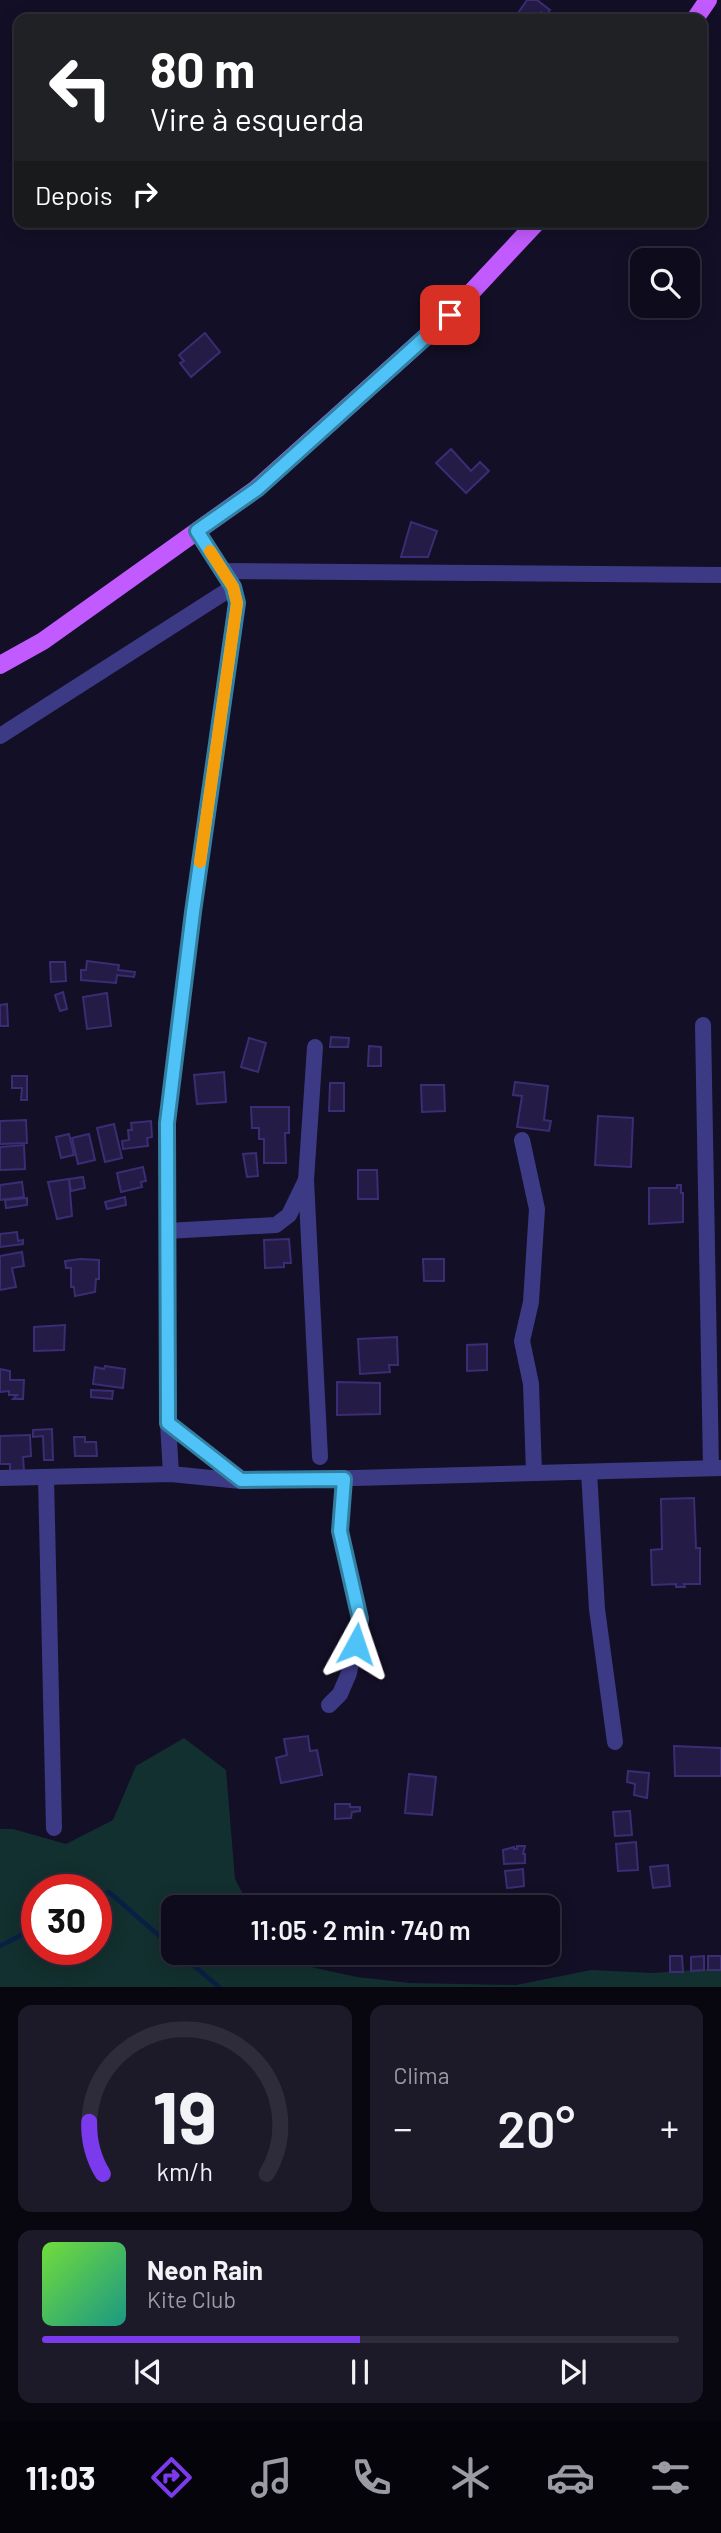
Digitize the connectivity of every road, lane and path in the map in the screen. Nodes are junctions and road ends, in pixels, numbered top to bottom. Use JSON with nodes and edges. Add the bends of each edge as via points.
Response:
{"nodes":[{"id":1,"x":531,"y":228,"type":"edge"},
{"id":2,"x":197,"y":531,"type":"junction"},
{"id":3,"x":222,"y":571,"type":"junction"},
{"id":4,"x":721,"y":575,"type":"edge"},
{"id":5,"x":233,"y":587,"type":"junction"},
{"id":6,"x":0,"y":665,"type":"edge"},
{"id":7,"x":0,"y":736,"type":"edge"},
{"id":8,"x":703,"y":1025,"type":"dead end"},
{"id":9,"x":315,"y":1047,"type":"dead end"},
{"id":10,"x":522,"y":1140,"type":"dead end"},
{"id":11,"x":306,"y":1180,"type":"junction"},
{"id":12,"x":167,"y":1231,"type":"junction"},
{"id":13,"x":168,"y":1423,"type":"junction"},
{"id":14,"x":320,"y":1457,"type":"dead end"},
{"id":15,"x":716,"y":1468,"type":"edge"},
{"id":16,"x":589,"y":1472,"type":"junction"},
{"id":17,"x":534,"y":1473,"type":"junction"},
{"id":18,"x":171,"y":1474,"type":"junction"},
{"id":19,"x":46,"y":1477,"type":"junction"},
{"id":20,"x":0,"y":1478,"type":"edge"},
{"id":21,"x":344,"y":1479,"type":"junction"},
{"id":22,"x":241,"y":1480,"type":"junction"},
{"id":23,"x":329,"y":1705,"type":"dead end"},
{"id":24,"x":615,"y":1742,"type":"dead end"},
{"id":25,"x":54,"y":1828,"type":"dead end"}],
"edges":[{"from":1,"to":2,"type":"main road","via":[[450,315],[257,489]]},
{"from":2,"to":3,"type":"street"},
{"from":2,"to":6,"type":"main road","via":[[43,641]]},
{"from":3,"to":4,"type":"street"},
{"from":3,"to":5,"type":"street"},
{"from":5,"to":7,"type":"street"},
{"from":5,"to":12,"type":"street","via":[[237,603],[167,1123]]},
{"from":8,"to":15,"type":"street"},
{"from":9,"to":11,"type":"street"},
{"from":10,"to":17,"type":"street","via":[[537,1209],[531,1302],[522,1341],[531,1384]]},
{"from":11,"to":12,"type":"street","via":[[289,1215],[276,1226]]},
{"from":11,"to":14,"type":"street"},
{"from":12,"to":13,"type":"street"},
{"from":13,"to":18,"type":"street"},
{"from":13,"to":22,"type":"street"},
{"from":15,"to":16,"type":"street"},
{"from":16,"to":17,"type":"street"},
{"from":16,"to":24,"type":"street","via":[[597,1609]]},
{"from":17,"to":21,"type":"street"},
{"from":18,"to":19,"type":"street"},
{"from":18,"to":22,"type":"street"},
{"from":19,"to":20,"type":"street"},
{"from":19,"to":25,"type":"street"},
{"from":21,"to":22,"type":"street"},
{"from":21,"to":23,"type":"street","via":[[340,1531],[360,1619],[349,1673]]}]}
